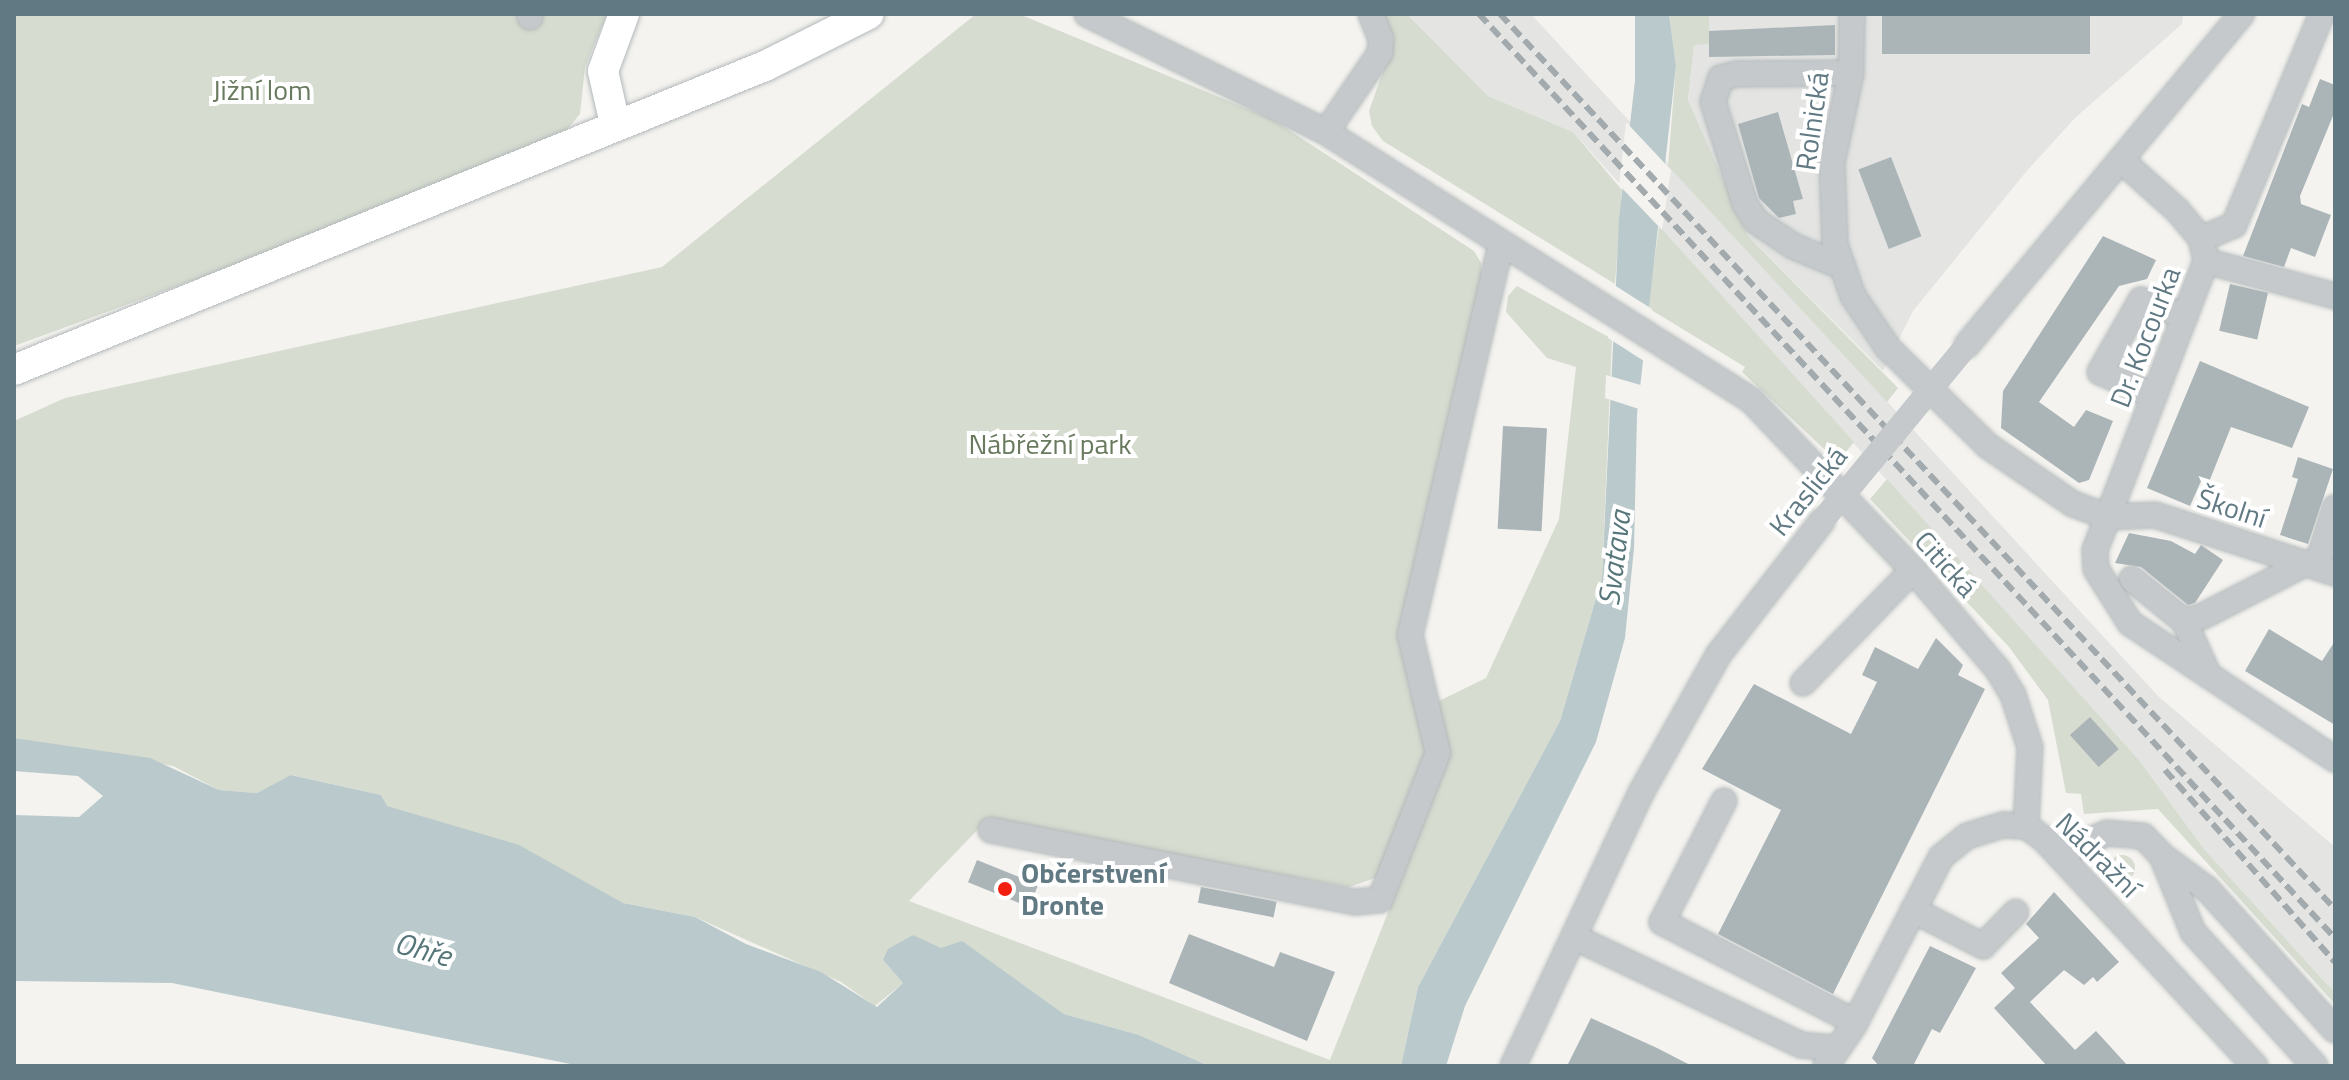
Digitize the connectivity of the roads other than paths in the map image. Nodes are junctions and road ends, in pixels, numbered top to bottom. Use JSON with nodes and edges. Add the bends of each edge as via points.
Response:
{"nodes":[{"id":1,"x":624,"y":14,"type":"edge"},
{"id":2,"x":869,"y":14,"type":"edge"},
{"id":3,"x":1087,"y":14,"type":"edge"},
{"id":4,"x":1371,"y":14,"type":"edge"},
{"id":5,"x":1852,"y":14,"type":"edge"},
{"id":6,"x":2242,"y":14,"type":"edge"},
{"id":7,"x":2322,"y":14,"type":"edge"},
{"id":8,"x":1851,"y":73,"type":"junction"},
{"id":9,"x":615,"y":124,"type":"junction"},
{"id":10,"x":1326,"y":132,"type":"junction"},
{"id":11,"x":2121,"y":160,"type":"junction"},
{"id":12,"x":1501,"y":245,"type":"junction"},
{"id":13,"x":2204,"y":250,"type":"junction"},
{"id":14,"x":1843,"y":267,"type":"junction"},
{"id":15,"x":2335,"y":296,"type":"edge"},
{"id":16,"x":2185,"y":317,"type":"junction"},
{"id":17,"x":14,"y":370,"type":"edge"},
{"id":18,"x":2154,"y":396,"type":"junction"},
{"id":19,"x":2335,"y":508,"type":"edge"},
{"id":20,"x":2108,"y":517,"type":"junction"},
{"id":21,"x":2319,"y":567,"type":"edge"},
{"id":22,"x":1913,"y":570,"type":"junction"},
{"id":23,"x":2132,"y":579,"type":"dead end"},
{"id":24,"x":2184,"y":621,"type":"junction"},
{"id":25,"x":2209,"y":676,"type":"junction"},
{"id":26,"x":1803,"y":683,"type":"dead end"},
{"id":27,"x":2335,"y":759,"type":"edge"},
{"id":28,"x":1724,"y":801,"type":"dead end"},
{"id":29,"x":2026,"y":826,"type":"junction"},
{"id":30,"x":991,"y":830,"type":"dead end"},
{"id":31,"x":2059,"y":854,"type":"junction"},
{"id":32,"x":2162,"y":856,"type":"junction"},
{"id":33,"x":1913,"y":910,"type":"junction"},
{"id":34,"x":2016,"y":912,"type":"dead end"},
{"id":35,"x":1576,"y":938,"type":"junction"},
{"id":36,"x":1855,"y":1022,"type":"junction"},
{"id":37,"x":2335,"y":1030,"type":"edge"},
{"id":38,"x":1837,"y":1060,"type":"edge"},
{"id":39,"x":1513,"y":1066,"type":"edge"},
{"id":40,"x":2255,"y":1066,"type":"edge"},
{"id":41,"x":2315,"y":1066,"type":"edge"}],
"edges":[{"from":1,"to":9,"type":"main road","via":[[603,71]]},
{"from":2,"to":9,"type":"main road","via":[[765,66]]},
{"from":3,"to":10,"type":"street","name":"Citická"},
{"from":4,"to":10,"type":"street","via":[[1381,39],[1380,53]]},
{"from":5,"to":8,"type":"street","name":"Rolnická"},
{"from":6,"to":11,"type":"street","name":"Kraslická"},
{"from":7,"to":13,"type":"street","via":[[2234,225]]},
{"from":8,"to":14,"type":"street","name":"Rolnická","via":[[1832,163],[1835,245]]},
{"from":8,"to":14,"type":"street","via":[[1737,74],[1721,78],[1713,102],[1745,204],[1756,221],[1793,246]]},
{"from":9,"to":17,"type":"main road","via":[[451,197]]},
{"from":10,"to":12,"type":"street","name":"Citická"},
{"from":11,"to":13,"type":"street","name":"Dr. Kocourka","via":[[2177,210]]},
{"from":11,"to":35,"type":"street","name":"Kraslická","bridge":true,"via":[[1822,521],[1719,654],[1642,791]]},
{"from":12,"to":22,"type":"street","name":"Citická","via":[[1751,400]]},
{"from":12,"to":30,"type":"street","via":[[1410,635],[1438,753],[1380,900],[1356,902]]},
{"from":13,"to":15,"type":"street"},
{"from":13,"to":16,"type":"street","name":"Dr. Kocourka"},
{"from":14,"to":20,"type":"street","name":"Rolnická","via":[[1853,296],[1901,363],[1988,446],[2073,504]]},
{"from":16,"to":18,"type":"street","name":"Dr. Kocourka"},
{"from":16,"to":18,"type":"street","via":[[2141,300],[2100,372]]},
{"from":18,"to":20,"type":"street","name":"Dr. Kocourka"},
{"from":19,"to":21,"type":"street"},
{"from":20,"to":21,"type":"street","name":"Školní","via":[[2155,515]]},
{"from":20,"to":25,"type":"street","name":"Dr. Kocourka","via":[[2095,550],[2096,569],[2108,595],[2130,623]]},
{"from":21,"to":24,"type":"street"},
{"from":22,"to":26,"type":"street"},
{"from":22,"to":29,"type":"street","name":"Citická","via":[[2013,695],[2030,747]]},
{"from":23,"to":24,"type":"street"},
{"from":24,"to":25,"type":"street"},
{"from":25,"to":27,"type":"street","name":"Dr. Kocourka"},
{"from":28,"to":36,"type":"street","via":[[1662,922]]},
{"from":29,"to":31,"type":"street","name":"Nádražní"},
{"from":29,"to":33,"type":"street","name":"Nádražní","via":[[1984,830],[1950,847]]},
{"from":31,"to":32,"type":"street","via":[[2098,835],[2137,833]]},
{"from":31,"to":40,"type":"street","name":"Nádražní"},
{"from":32,"to":37,"type":"street","via":[[2207,889]]},
{"from":32,"to":41,"type":"street","via":[[2193,932]]},
{"from":33,"to":34,"type":"street","via":[[1983,946]]},
{"from":33,"to":36,"type":"street","name":"Nádražní"},
{"from":35,"to":38,"type":"street"},
{"from":35,"to":39,"type":"street","name":"Kraslická"},
{"from":36,"to":38,"type":"street","name":"Nádražní"}]}
